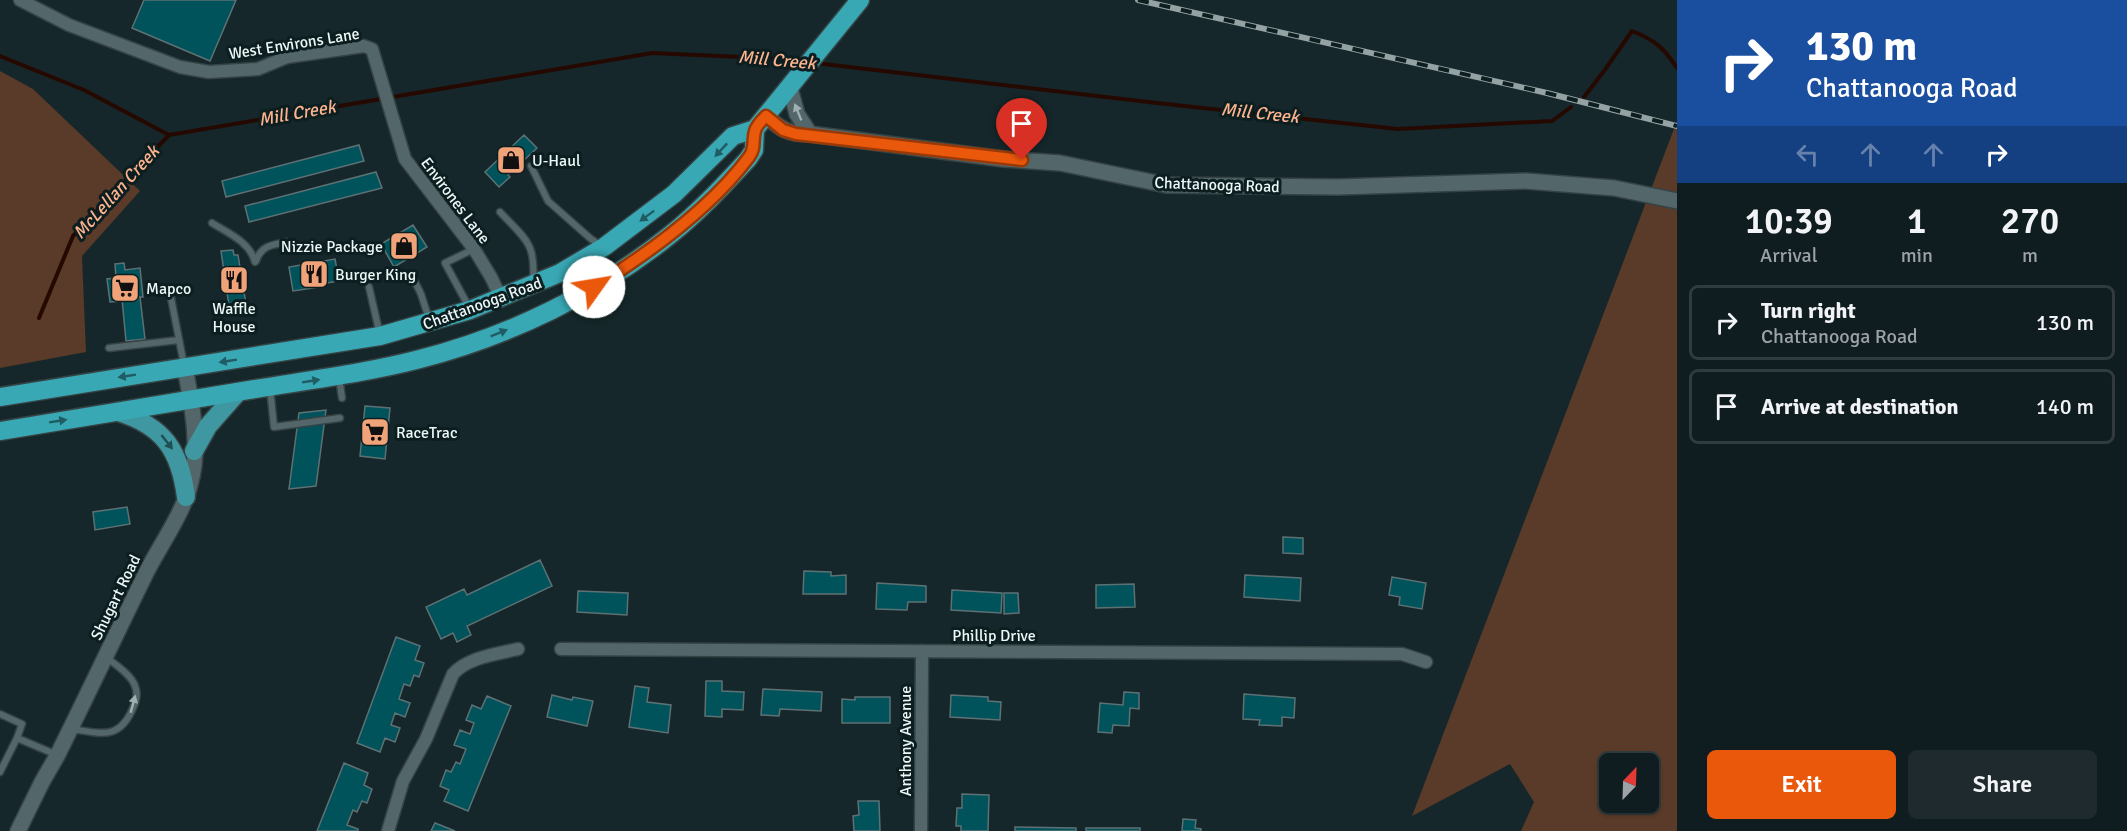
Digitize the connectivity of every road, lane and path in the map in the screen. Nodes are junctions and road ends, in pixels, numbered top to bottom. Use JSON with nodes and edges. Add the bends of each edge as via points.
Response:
{"nodes":[{"id":1,"x":20,"y":0,"type":"edge"},
{"id":2,"x":860,"y":0,"type":"edge"},
{"id":3,"x":372,"y":49,"type":"joint"},
{"id":4,"x":790,"y":88,"type":"junction"},
{"id":5,"x":760,"y":123,"type":"junction"},
{"id":6,"x":810,"y":134,"type":"junction"},
{"id":7,"x":531,"y":166,"type":"dead end"},
{"id":8,"x":1677,"y":201,"type":"edge"},
{"id":9,"x":500,"y":212,"type":"dead end"},
{"id":10,"x":212,"y":223,"type":"dead end"},
{"id":11,"x":286,"y":243,"type":"dead end"},
{"id":12,"x":246,"y":244,"type":"junction"},
{"id":13,"x":267,"y":246,"type":"junction"},
{"id":14,"x":604,"y":247,"type":"junction"},
{"id":15,"x":474,"y":249,"type":"junction"},
{"id":16,"x":412,"y":276,"type":"dead end"},
{"id":17,"x":532,"y":286,"type":"junction"},
{"id":18,"x":369,"y":287,"type":"dead end"},
{"id":19,"x":171,"y":298,"type":"dead end"},
{"id":20,"x":501,"y":298,"type":"junction"},
{"id":21,"x":470,"y":309,"type":"junction"},
{"id":22,"x":430,"y":323,"type":"junction"},
{"id":23,"x":380,"y":336,"type":"junction"},
{"id":24,"x":179,"y":340,"type":"junction"},
{"id":25,"x":109,"y":348,"type":"dead end"},
{"id":26,"x":185,"y":368,"type":"junction"},
{"id":27,"x":339,"y":376,"type":"junction"},
{"id":28,"x":270,"y":387,"type":"junction"},
{"id":29,"x":238,"y":392,"type":"junction"},
{"id":30,"x":0,"y":396,"type":"edge"},
{"id":31,"x":342,"y":398,"type":"dead end"},
{"id":32,"x":191,"y":400,"type":"junction"},
{"id":33,"x":118,"y":411,"type":"junction"},
{"id":34,"x":340,"y":418,"type":"dead end"},
{"id":35,"x":0,"y":430,"type":"edge"},
{"id":36,"x":194,"y":451,"type":"junction"},
{"id":37,"x":186,"y":497,"type":"junction"},
{"id":38,"x":518,"y":649,"type":"dead end"},
{"id":39,"x":561,"y":649,"type":"dead end"},
{"id":40,"x":922,"y":651,"type":"junction"},
{"id":41,"x":106,"y":657,"type":"junction"},
{"id":42,"x":1426,"y":662,"type":"dead end"},
{"id":43,"x":0,"y":714,"type":"edge"},
{"id":44,"x":70,"y":729,"type":"junction"},
{"id":45,"x":17,"y":738,"type":"junction"},
{"id":46,"x":57,"y":756,"type":"junction"},
{"id":47,"x":0,"y":772,"type":"edge"},
{"id":48,"x":18,"y":831,"type":"edge"},
{"id":49,"x":388,"y":831,"type":"edge"},
{"id":50,"x":921,"y":831,"type":"edge"}],
"edges":[{"from":1,"to":3,"type":"street","name":"West Environs Lane","via":[[69,25],[180,68],[209,72],[258,69],[287,57],[364,45]]},
{"from":2,"to":4,"type":"highway"},
{"from":3,"to":15,"type":"street","name":"Environes Lane","via":[[405,159]]},
{"from":4,"to":5,"type":"highway"},
{"from":6,"to":4,"type":"street","one_way":true,"via":[[797,114]]},
{"from":5,"to":6,"type":"street","name":"Chattanooga Road","via":[[796,134]]},
{"from":5,"to":14,"type":"highway","name":"Chattanooga Road","one_way":true,"via":[[733,136],[674,194]]},
{"from":27,"to":5,"type":"highway","name":"Chattanooga Road","one_way":true,"via":[[399,365],[467,345],[532,319],[594,287],[653,248],[701,207],[754,150]]},
{"from":6,"to":8,"type":"street","name":"Chattanooga Road","via":[[1060,163],[1166,185],[1338,187],[1526,181],[1614,188]]},
{"from":7,"to":14,"type":"lane","via":[[548,201]]},
{"from":9,"to":17,"type":"lane","via":[[529,243],[534,264]]},
{"from":10,"to":12,"type":"lane"},
{"from":11,"to":13,"type":"lane"},
{"from":12,"to":13,"type":"lane"},
{"from":12,"to":13,"type":"lane","via":[[255,262]]},
{"from":14,"to":17,"type":"highway","name":"Chattanooga Road"},
{"from":15,"to":20,"type":"street","name":"Environes Lane"},
{"from":15,"to":21,"type":"lane","via":[[445,263]]},
{"from":16,"to":22,"type":"lane"},
{"from":17,"to":20,"type":"highway","name":"Chattanooga Road"},
{"from":18,"to":23,"type":"lane"},
{"from":19,"to":24,"type":"lane"},
{"from":20,"to":21,"type":"highway","name":"Chattanooga Road"},
{"from":21,"to":22,"type":"highway","name":"Chattanooga Road"},
{"from":22,"to":23,"type":"highway","name":"Chattanooga Road"},
{"from":23,"to":26,"type":"highway","name":"Chattanooga Road","one_way":true},
{"from":24,"to":25,"type":"lane"},
{"from":24,"to":26,"type":"lane"},
{"from":26,"to":30,"type":"highway","name":"Chattanooga Road","one_way":true},
{"from":26,"to":32,"type":"street","name":"Shugart Road"},
{"from":28,"to":27,"type":"highway","name":"Chattanooga Road","one_way":true},
{"from":27,"to":31,"type":"lane"},
{"from":28,"to":29,"type":"highway","name":"Chattanooga Road"},
{"from":28,"to":34,"type":"lane","via":[[274,426]]},
{"from":29,"to":32,"type":"highway","name":"Chattanooga Road"},
{"from":29,"to":36,"type":"main road","via":[[208,426]]},
{"from":32,"to":33,"type":"highway","name":"Chattanooga Road"},
{"from":32,"to":36,"type":"street","name":"Shugart Road"},
{"from":35,"to":33,"type":"highway","name":"Chattanooga Road","one_way":true},
{"from":33,"to":37,"type":"main road","one_way":true,"via":[[147,424],[165,438],[177,457]]},
{"from":36,"to":37,"type":"street","name":"Shugart Road"},
{"from":37,"to":41,"type":"street","name":"Shugart Road"},
{"from":38,"to":49,"type":"street","via":[[460,666],[403,781]]},
{"from":39,"to":40,"type":"street","name":"Phillip Drive"},
{"from":40,"to":42,"type":"street","name":"Phillip Drive","via":[[1402,654]]},
{"from":40,"to":50,"type":"street","name":"Anthony Avenue"},
{"from":41,"to":44,"type":"street","name":"Shugart Road"},
{"from":44,"to":41,"type":"lane","one_way":true,"via":[[103,733],[124,727],[136,700],[136,686]]},
{"from":43,"to":45,"type":"lane","via":[[22,723]]},
{"from":44,"to":46,"type":"street","name":"Shugart Road"},
{"from":45,"to":46,"type":"lane"},
{"from":45,"to":47,"type":"lane"},
{"from":46,"to":48,"type":"street","name":"Shugart Road"}]}
